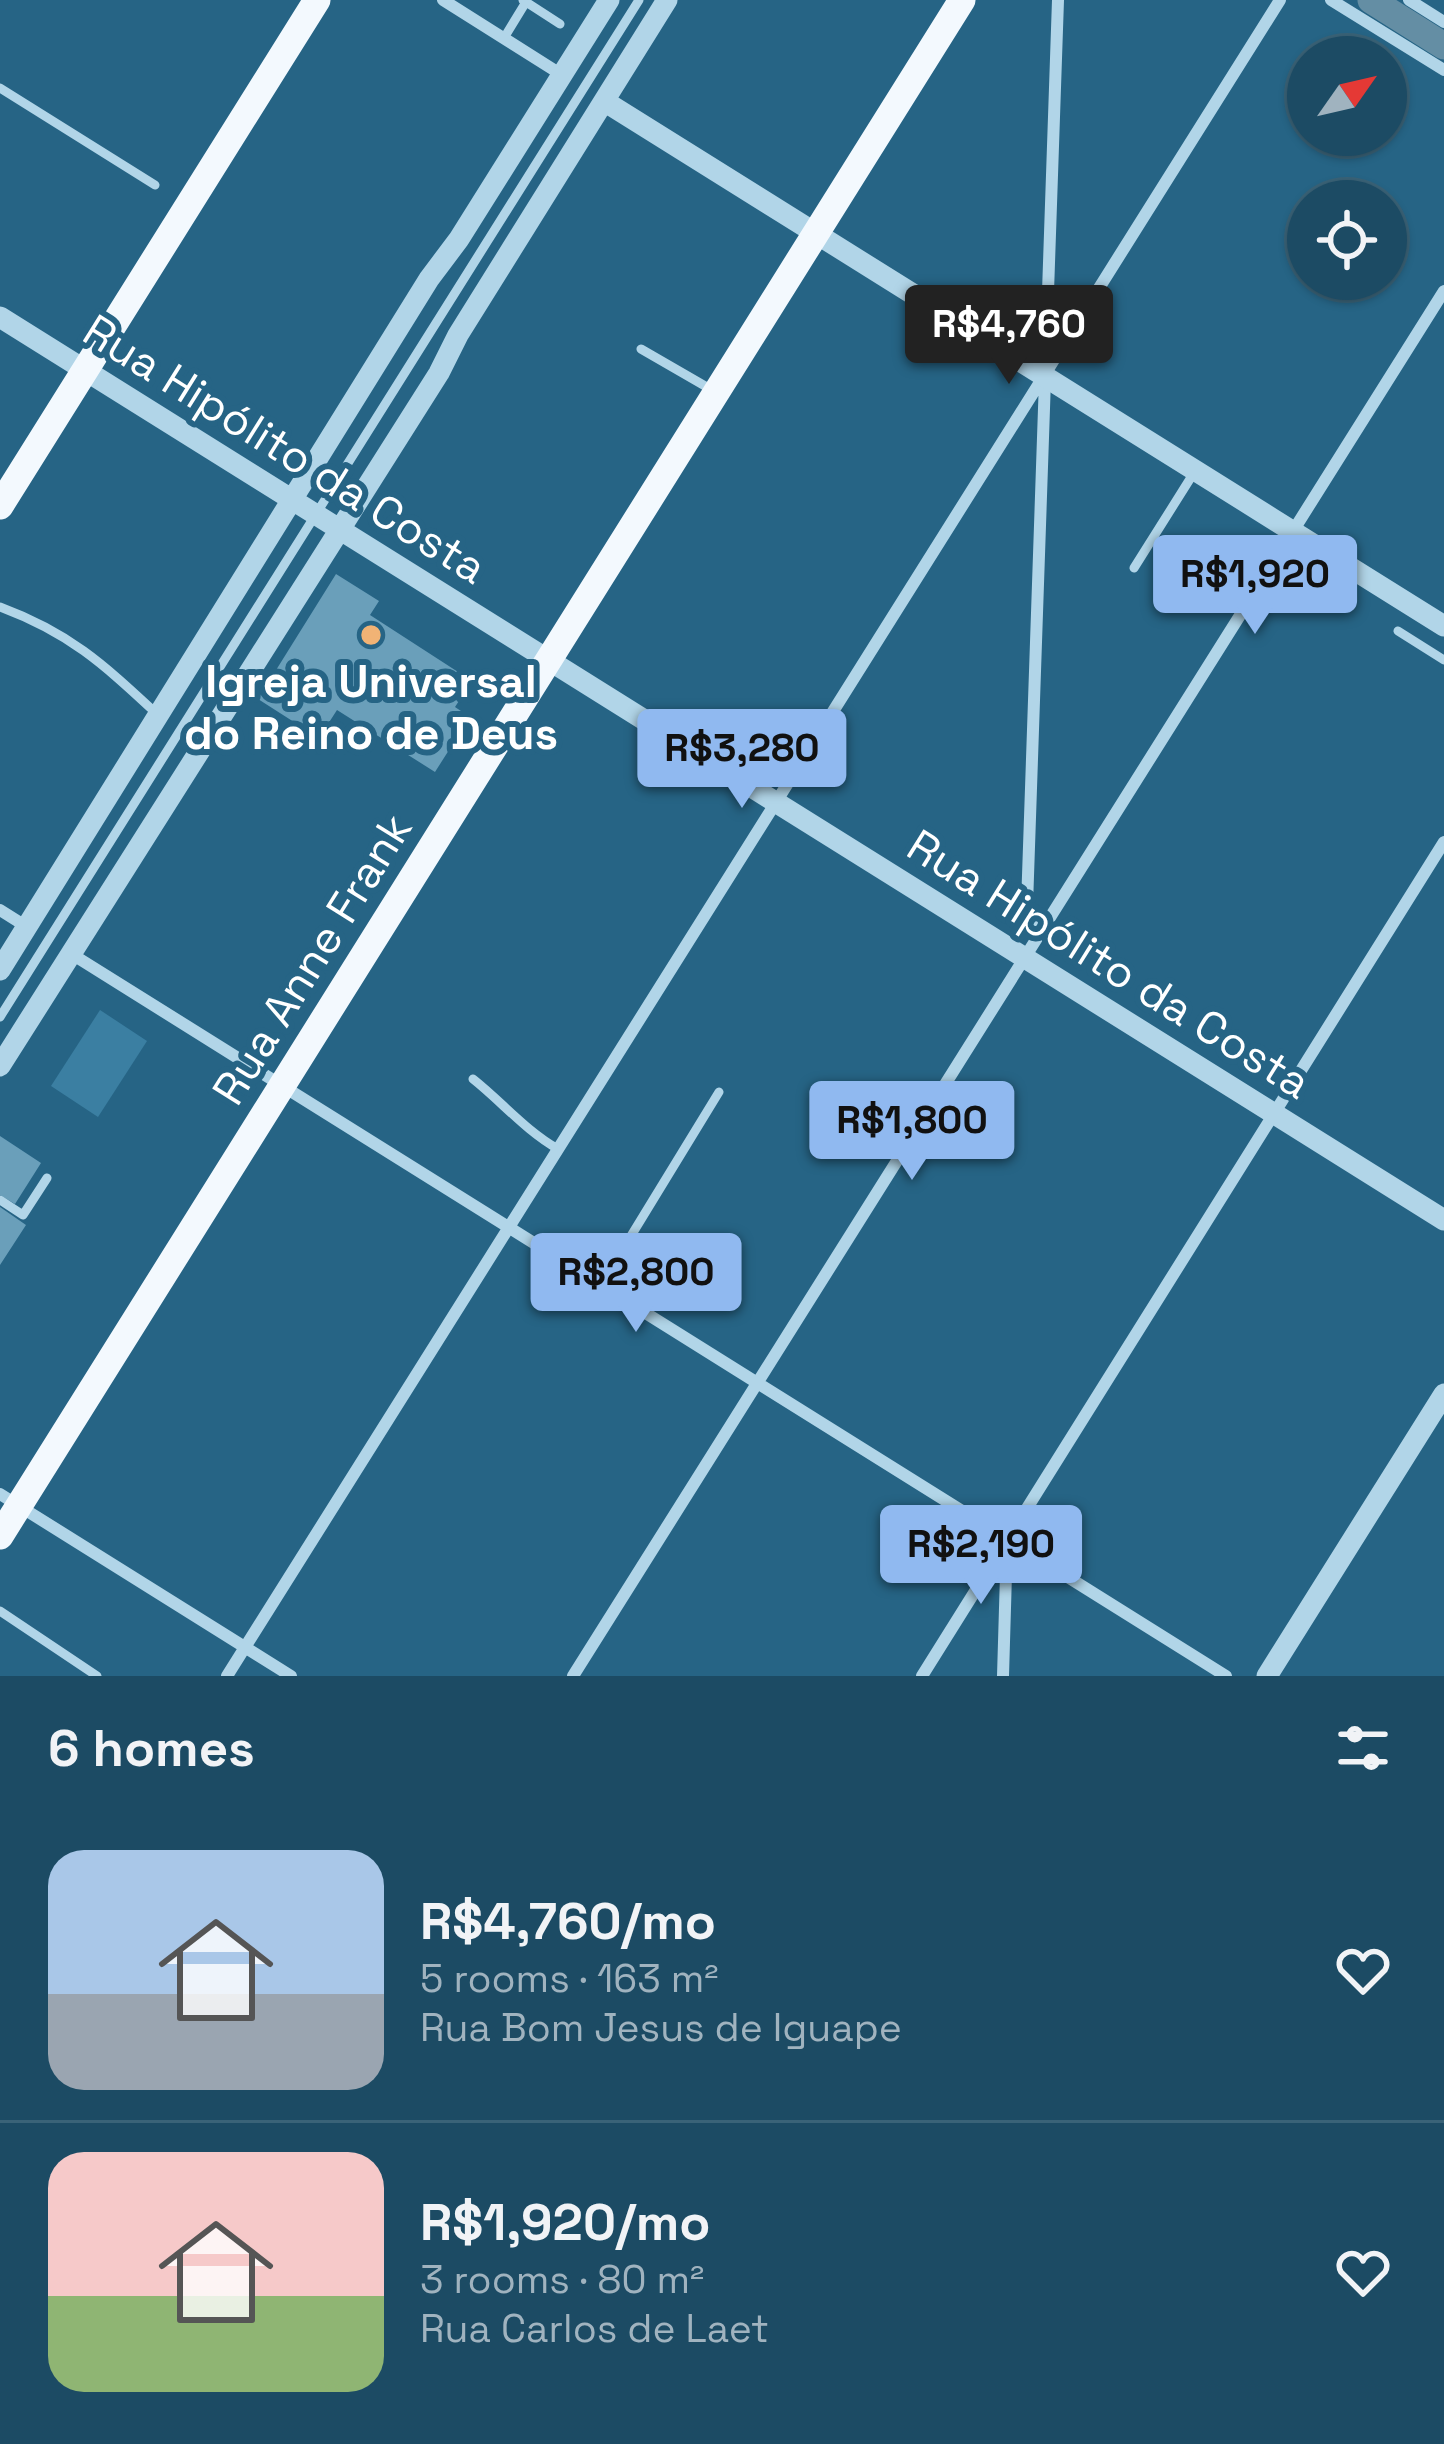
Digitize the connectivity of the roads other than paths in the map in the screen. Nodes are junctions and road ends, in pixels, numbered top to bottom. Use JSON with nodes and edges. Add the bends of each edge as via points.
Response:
{"nodes":[{"id":1,"x":317,"y":0,"type":"edge"},
{"id":2,"x":443,"y":0,"type":"edge"},
{"id":3,"x":609,"y":0,"type":"edge"},
{"id":4,"x":639,"y":0,"type":"edge"},
{"id":5,"x":667,"y":0,"type":"edge"},
{"id":6,"x":962,"y":0,"type":"edge"},
{"id":7,"x":1058,"y":0,"type":"edge"},
{"id":8,"x":1280,"y":0,"type":"edge"},
{"id":9,"x":1331,"y":0,"type":"edge"},
{"id":10,"x":1409,"y":0,"type":"edge"},
{"id":11,"x":524,"y":1,"type":"edge"},
{"id":12,"x":1444,"y":22,"type":"edge"},
{"id":13,"x":560,"y":24,"type":"dead end"},
{"id":14,"x":504,"y":38,"type":"junction"},
{"id":15,"x":1444,"y":70,"type":"edge"},
{"id":16,"x":562,"y":75,"type":"junction"},
{"id":17,"x":0,"y":88,"type":"edge"},
{"id":18,"x":604,"y":101,"type":"junction"},
{"id":19,"x":155,"y":185,"type":"dead end"},
{"id":20,"x":816,"y":233,"type":"junction"},
{"id":21,"x":1444,"y":291,"type":"edge"},
{"id":22,"x":0,"y":317,"type":"edge"},
{"id":23,"x":641,"y":350,"type":"dead end"},
{"id":24,"x":85,"y":370,"type":"junction"},
{"id":25,"x":1045,"y":376,"type":"junction"},
{"id":26,"x":716,"y":393,"type":"junction"},
{"id":27,"x":1196,"y":471,"type":"junction"},
{"id":28,"x":292,"y":499,"type":"junction"},
{"id":29,"x":0,"y":506,"type":"edge"},
{"id":30,"x":316,"y":514,"type":"junction"},
{"id":31,"x":340,"y":530,"type":"junction"},
{"id":32,"x":1293,"y":532,"type":"junction"},
{"id":33,"x":1134,"y":568,"type":"dead end"},
{"id":34,"x":0,"y":607,"type":"edge"},
{"id":35,"x":1444,"y":626,"type":"edge"},
{"id":36,"x":1398,"y":631,"type":"dead end"},
{"id":37,"x":1444,"y":659,"type":"edge"},
{"id":38,"x":549,"y":660,"type":"junction"},
{"id":39,"x":157,"y":714,"type":"junction"},
{"id":40,"x":776,"y":802,"type":"junction"},
{"id":41,"x":1444,"y":842,"type":"edge"},
{"id":42,"x":0,"y":910,"type":"edge"},
{"id":43,"x":27,"y":927,"type":"junction"},
{"id":44,"x":1044,"y":927,"type":"junction"},
{"id":45,"x":70,"y":953,"type":"junction"},
{"id":46,"x":1025,"y":958,"type":"junction"},
{"id":47,"x":0,"y":970,"type":"edge"},
{"id":48,"x":0,"y":1017,"type":"edge"},
{"id":49,"x":0,"y":1066,"type":"edge"},
{"id":50,"x":473,"y":1079,"type":"dead end"},
{"id":51,"x":282,"y":1086,"type":"junction"},
{"id":52,"x":719,"y":1092,"type":"dead end"},
{"id":53,"x":1274,"y":1114,"type":"junction"},
{"id":54,"x":558,"y":1150,"type":"junction"},
{"id":55,"x":46,"y":1178,"type":"dead end"},
{"id":56,"x":0,"y":1200,"type":"edge"},
{"id":57,"x":1444,"y":1220,"type":"edge"},
{"id":58,"x":509,"y":1228,"type":"junction"},
{"id":59,"x":601,"y":1285,"type":"junction"},
{"id":60,"x":758,"y":1383,"type":"junction"},
{"id":61,"x":1444,"y":1394,"type":"edge"},
{"id":62,"x":9,"y":1500,"type":"edge"},
{"id":63,"x":0,"y":1536,"type":"edge"},
{"id":64,"x":1007,"y":1539,"type":"junction"},
{"id":65,"x":0,"y":1610,"type":"edge"},
{"id":66,"x":245,"y":1647,"type":"junction"},
{"id":67,"x":97,"y":1676,"type":"edge"},
{"id":68,"x":227,"y":1676,"type":"edge"},
{"id":69,"x":291,"y":1676,"type":"edge"},
{"id":70,"x":573,"y":1676,"type":"edge"},
{"id":71,"x":922,"y":1676,"type":"edge"},
{"id":72,"x":1003,"y":1676,"type":"edge"},
{"id":73,"x":1226,"y":1676,"type":"edge"},
{"id":74,"x":1267,"y":1676,"type":"edge"}],
"edges":[{"from":1,"to":24,"type":"main road"},
{"from":2,"to":14,"type":"street"},
{"from":3,"to":16,"type":"street"},
{"from":4,"to":30,"type":"lane"},
{"from":5,"to":18,"type":"street"},
{"from":6,"to":20,"type":"main road","name":"Rua Anne Frank"},
{"from":7,"to":25,"type":"street"},
{"from":8,"to":25,"type":"street"},
{"from":9,"to":15,"type":"street"},
{"from":10,"to":12,"type":"street"},
{"from":11,"to":13,"type":"lane"},
{"from":11,"to":14,"type":"lane"},
{"from":14,"to":16,"type":"street"},
{"from":16,"to":28,"type":"street"},
{"from":17,"to":19,"type":"lane"},
{"from":18,"to":20,"type":"street"},
{"from":18,"to":31,"type":"street"},
{"from":20,"to":25,"type":"street"},
{"from":20,"to":26,"type":"main road","name":"Rua Anne Frank"},
{"from":21,"to":32,"type":"street"},
{"from":22,"to":24,"type":"street","name":"Rua Hipólito da Costa"},
{"from":23,"to":26,"type":"lane"},
{"from":24,"to":28,"type":"street","name":"Rua Hipólito da Costa"},
{"from":24,"to":29,"type":"main road"},
{"from":25,"to":27,"type":"street"},
{"from":25,"to":40,"type":"street"},
{"from":25,"to":44,"type":"street","via":[[1027,905]]},
{"from":26,"to":38,"type":"main road","name":"Rua Anne Frank"},
{"from":27,"to":32,"type":"street"},
{"from":27,"to":33,"type":"lane"},
{"from":28,"to":30,"type":"street","name":"Rua Hipólito da Costa"},
{"from":28,"to":39,"type":"street"},
{"from":30,"to":31,"type":"street","name":"Rua Hipólito da Costa"},
{"from":30,"to":48,"type":"lane"},
{"from":31,"to":38,"type":"street","name":"Rua Hipólito da Costa"},
{"from":31,"to":45,"type":"street"},
{"from":32,"to":35,"type":"street"},
{"from":32,"to":44,"type":"street"},
{"from":34,"to":39,"type":"lane","via":[[87,650]]},
{"from":36,"to":37,"type":"lane"},
{"from":38,"to":40,"type":"street","name":"Rua Hipólito da Costa"},
{"from":38,"to":51,"type":"main road","name":"Rua Anne Frank"},
{"from":39,"to":43,"type":"street"},
{"from":40,"to":46,"type":"street","name":"Rua Hipólito da Costa"},
{"from":40,"to":54,"type":"street"},
{"from":41,"to":53,"type":"street"},
{"from":42,"to":43,"type":"street"},
{"from":43,"to":47,"type":"street"},
{"from":44,"to":46,"type":"street"},
{"from":45,"to":49,"type":"street"},
{"from":45,"to":51,"type":"street"},
{"from":46,"to":53,"type":"street","name":"Rua Hipólito da Costa"},
{"from":46,"to":60,"type":"street"},
{"from":50,"to":54,"type":"lane"},
{"from":51,"to":58,"type":"street"},
{"from":51,"to":62,"type":"main road","name":"Rua Anne Frank"},
{"from":52,"to":59,"type":"lane"},
{"from":53,"to":57,"type":"street","name":"Rua Hipólito da Costa"},
{"from":53,"to":64,"type":"street"},
{"from":54,"to":58,"type":"street"},
{"from":55,"to":56,"type":"lane","via":[[23,1215]]},
{"from":58,"to":59,"type":"street"},
{"from":58,"to":66,"type":"street"},
{"from":59,"to":60,"type":"street"},
{"from":60,"to":64,"type":"street"},
{"from":60,"to":70,"type":"street"},
{"from":61,"to":74,"type":"street"},
{"from":62,"to":63,"type":"main road","name":"Rua Anne Frank"},
{"from":62,"to":66,"type":"street"},
{"from":64,"to":71,"type":"street"},
{"from":64,"to":72,"type":"street"},
{"from":64,"to":73,"type":"street"},
{"from":65,"to":67,"type":"lane"},
{"from":66,"to":68,"type":"street"},
{"from":66,"to":69,"type":"street"}]}
